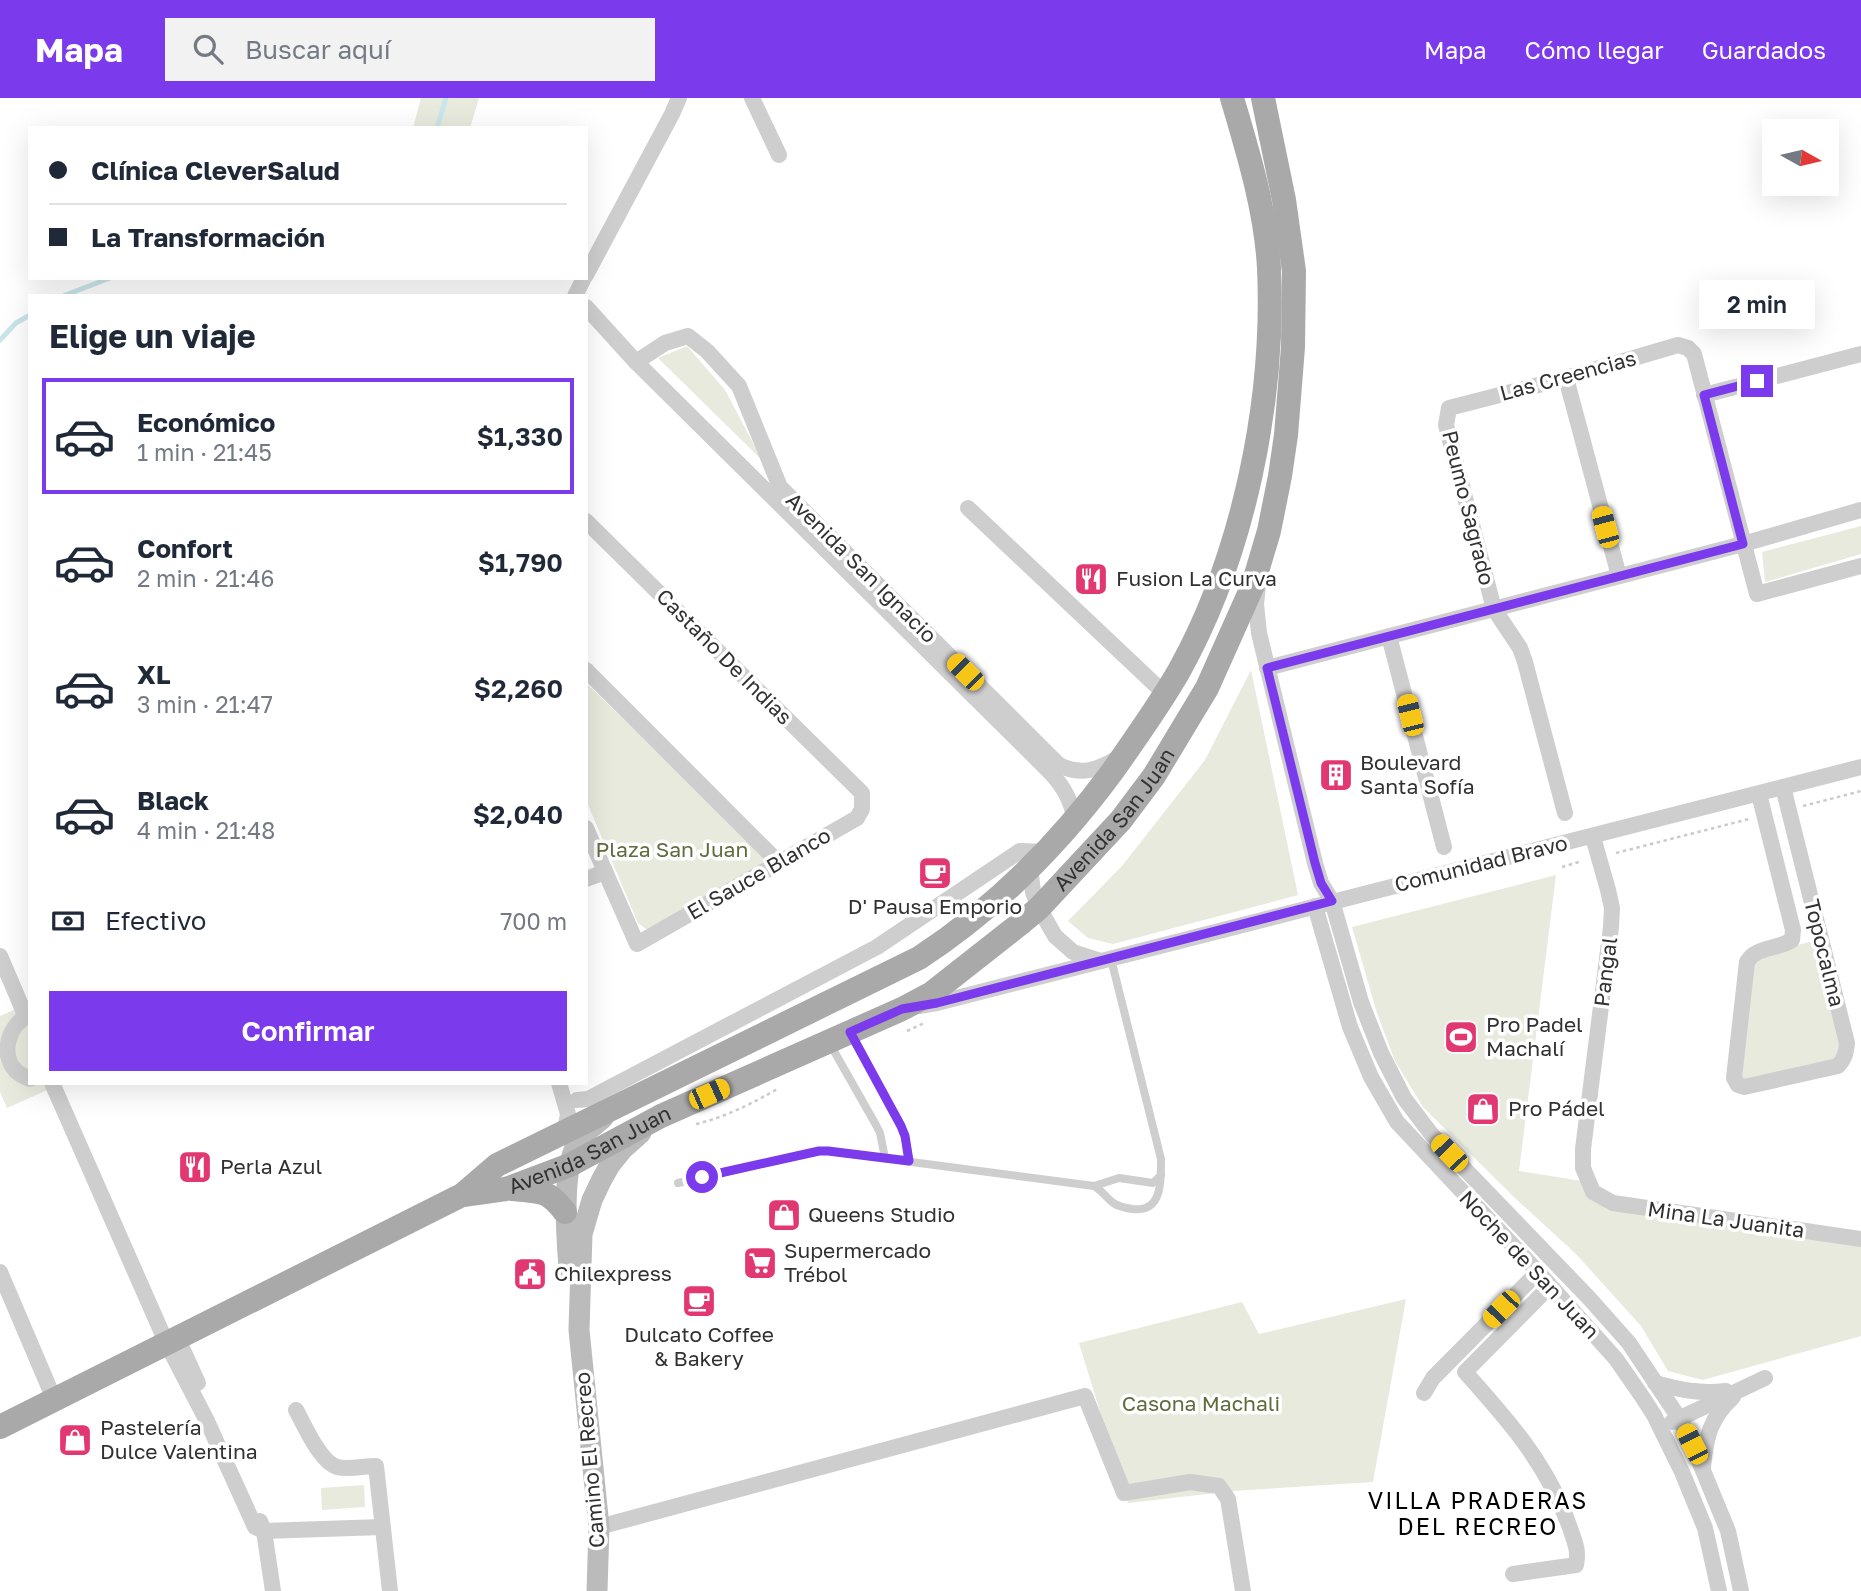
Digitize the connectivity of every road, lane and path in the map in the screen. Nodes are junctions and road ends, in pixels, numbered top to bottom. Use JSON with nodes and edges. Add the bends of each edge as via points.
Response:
{"nodes":[{"id":1,"x":678,"y":98,"type":"edge"},
{"id":2,"x":752,"y":98,"type":"edge"},
{"id":3,"x":1232,"y":98,"type":"edge"},
{"id":4,"x":1263,"y":98,"type":"edge"},
{"id":5,"x":779,"y":155,"type":"dead end"},
{"id":6,"x":588,"y":270,"type":"edge"},
{"id":7,"x":588,"y":309,"type":"edge"},
{"id":8,"x":1861,"y":354,"type":"edge"},
{"id":9,"x":636,"y":362,"type":"junction"},
{"id":10,"x":1566,"y":378,"type":"junction"},
{"id":11,"x":1704,"y":395,"type":"junction"},
{"id":12,"x":1449,"y":408,"type":"joint"},
{"id":13,"x":775,"y":492,"type":"junction"},
{"id":14,"x":968,"y":508,"type":"dead end"},
{"id":15,"x":1861,"y":510,"type":"edge"},
{"id":16,"x":588,"y":523,"type":"edge"},
{"id":17,"x":1743,"y":544,"type":"junction"},
{"id":18,"x":1261,"y":556,"type":"junction"},
{"id":19,"x":1861,"y":566,"type":"edge"},
{"id":20,"x":1619,"y":576,"type":"junction"},
{"id":21,"x":1494,"y":609,"type":"junction"},
{"id":22,"x":1389,"y":636,"type":"junction"},
{"id":23,"x":924,"y":639,"type":"junction"},
{"id":24,"x":1267,"y":668,"type":"junction"},
{"id":25,"x":588,"y":672,"type":"edge"},
{"id":26,"x":1165,"y":694,"type":"junction"},
{"id":27,"x":1126,"y":752,"type":"junction"},
{"id":28,"x":1861,"y":767,"type":"edge"},
{"id":29,"x":1783,"y":787,"type":"junction"},
{"id":30,"x":1861,"y":791,"type":"edge"},
{"id":31,"x":862,"y":793,"type":"joint"},
{"id":32,"x":1759,"y":793,"type":"junction"},
{"id":33,"x":1788,"y":809,"type":"junction"},
{"id":34,"x":1565,"y":813,"type":"dead end"},
{"id":35,"x":1764,"y":815,"type":"junction"},
{"id":36,"x":1075,"y":819,"type":"junction"},
{"id":37,"x":1593,"y":836,"type":"junction"},
{"id":38,"x":1444,"y":847,"type":"dead end"},
{"id":39,"x":590,"y":850,"type":"edge"},
{"id":40,"x":1600,"y":857,"type":"junction"},
{"id":41,"x":1038,"y":859,"type":"junction"},
{"id":42,"x":779,"y":863,"type":"junction"},
{"id":43,"x":1562,"y":867,"type":"dead end"},
{"id":44,"x":605,"y":872,"type":"junction"},
{"id":45,"x":588,"y":878,"type":"edge"},
{"id":46,"x":1332,"y":901,"type":"junction"},
{"id":47,"x":1315,"y":906,"type":"junction"},
{"id":48,"x":1039,"y":908,"type":"junction"},
{"id":49,"x":0,"y":956,"type":"edge"},
{"id":50,"x":1106,"y":960,"type":"junction"},
{"id":51,"x":949,"y":1000,"type":"junction"},
{"id":52,"x":28,"y":1016,"type":"edge"},
{"id":53,"x":905,"y":1020,"type":"junction"},
{"id":54,"x":840,"y":1037,"type":"junction"},
{"id":55,"x":28,"y":1078,"type":"edge"},
{"id":56,"x":53,"y":1085,"type":"edge"},
{"id":57,"x":560,"y":1085,"type":"edge"},
{"id":58,"x":568,"y":1085,"type":"edge"},
{"id":59,"x":781,"y":1087,"type":"dead end"},
{"id":60,"x":577,"y":1100,"type":"junction"},
{"id":61,"x":608,"y":1110,"type":"junction"},
{"id":62,"x":662,"y":1116,"type":"junction"},
{"id":63,"x":690,"y":1126,"type":"dead end"},
{"id":64,"x":565,"y":1131,"type":"junction"},
{"id":65,"x":885,"y":1158,"type":"junction"},
{"id":66,"x":909,"y":1161,"type":"junction"},
{"id":67,"x":570,"y":1165,"type":"junction"},
{"id":68,"x":1161,"y":1175,"type":"junction"},
{"id":69,"x":678,"y":1183,"type":"dead end"},
{"id":70,"x":1094,"y":1186,"type":"junction"},
{"id":71,"x":506,"y":1189,"type":"junction"},
{"id":72,"x":1593,"y":1192,"type":"joint"},
{"id":73,"x":462,"y":1195,"type":"junction"},
{"id":74,"x":565,"y":1212,"type":"junction"},
{"id":75,"x":1861,"y":1239,"type":"edge"},
{"id":76,"x":0,"y":1272,"type":"edge"},
{"id":77,"x":1538,"y":1272,"type":"junction"},
{"id":78,"x":1550,"y":1286,"type":"junction"},
{"id":79,"x":579,"y":1330,"type":"junction"},
{"id":80,"x":172,"y":1340,"type":"junction"},
{"id":81,"x":1446,"y":1366,"type":"junction"},
{"id":82,"x":1465,"y":1372,"type":"junction"},
{"id":83,"x":1765,"y":1378,"type":"dead end"},
{"id":84,"x":1655,"y":1383,"type":"junction"},
{"id":85,"x":1742,"y":1389,"type":"junction"},
{"id":86,"x":1424,"y":1393,"type":"dead end"},
{"id":87,"x":54,"y":1399,"type":"junction"},
{"id":88,"x":296,"y":1410,"type":"dead end"},
{"id":89,"x":1679,"y":1418,"type":"junction"},
{"id":90,"x":0,"y":1427,"type":"edge"},
{"id":91,"x":1660,"y":1427,"type":"junction"},
{"id":92,"x":1703,"y":1469,"type":"junction"},
{"id":93,"x":382,"y":1527,"type":"junction"},
{"id":94,"x":599,"y":1527,"type":"junction"},
{"id":95,"x":259,"y":1529,"type":"junction"},
{"id":96,"x":1513,"y":1574,"type":"dead end"},
{"id":97,"x":264,"y":1591,"type":"edge"},
{"id":98,"x":273,"y":1591,"type":"edge"},
{"id":99,"x":390,"y":1591,"type":"edge"},
{"id":100,"x":597,"y":1591,"type":"edge"},
{"id":101,"x":1243,"y":1591,"type":"edge"},
{"id":102,"x":1719,"y":1591,"type":"edge"},
{"id":103,"x":1741,"y":1591,"type":"edge"}],
"edges":[{"from":1,"to":6,"type":"street"},
{"from":2,"to":5,"type":"street"},
{"from":3,"to":26,"type":"main road","name":"Avenida San Juan","via":[[1260,203],[1269,265],[1265,389],[1246,493],[1224,567],[1203,621]]},
{"from":4,"to":18,"type":"main road","name":"Avenida San Juan","via":[[1294,271],[1286,435]]},
{"from":7,"to":9,"type":"street","name":"Avenida San Ignacio"},
{"from":8,"to":11,"type":"street"},
{"from":9,"to":13,"type":"street","name":"Avenida San Ignacio"},
{"from":9,"to":13,"type":"street","name":"Avenida San Ignacio","via":[[665,343],[688,336],[707,351],[739,386]]},
{"from":10,"to":11,"type":"street","name":"Las Creencias","via":[[1678,345],[1694,354]]},
{"from":10,"to":12,"type":"street","name":"Las Creencias"},
{"from":10,"to":20,"type":"street"},
{"from":11,"to":17,"type":"street"},
{"from":12,"to":21,"type":"street","name":"Peumo Sagrado","via":[[1446,425]]},
{"from":13,"to":23,"type":"street","name":"Avenida San Ignacio"},
{"from":14,"to":26,"type":"street"},
{"from":15,"to":17,"type":"street"},
{"from":16,"to":31,"type":"street","name":"Castaño De Indias"},
{"from":17,"to":19,"type":"street","via":[[1757,594]]},
{"from":17,"to":20,"type":"street"},
{"from":18,"to":24,"type":"street","via":[[1256,604]]},
{"from":18,"to":48,"type":"main road","name":"Avenida San Juan","via":[[1254,585],[1207,688],[1154,776],[1121,820]]},
{"from":20,"to":21,"type":"street"},
{"from":21,"to":22,"type":"street"},
{"from":21,"to":34,"type":"street","name":"Peumo Sagrado","via":[[1525,662]]},
{"from":22,"to":24,"type":"street"},
{"from":22,"to":38,"type":"street"},
{"from":23,"to":27,"type":"street","name":"Avenida San Ignacio","via":[[1059,765],[1086,771],[1103,767]]},
{"from":23,"to":36,"type":"street","name":"Avenida San Ignacio","via":[[1063,786]]},
{"from":24,"to":46,"type":"street","via":[[1315,863]]},
{"from":25,"to":42,"type":"street"},
{"from":26,"to":27,"type":"main road","name":"Avenida San Juan"},
{"from":27,"to":36,"type":"main road","name":"Avenida San Juan"},
{"from":28,"to":29,"type":"street","name":"Comunidad Bravo"},
{"from":29,"to":32,"type":"street","name":"Comunidad Bravo"},
{"from":29,"to":33,"type":"street","name":"Topocalma"},
{"from":30,"to":33,"type":"path"},
{"from":31,"to":42,"type":"street","name":"El Sauce Blanco","via":[[857,818]]},
{"from":32,"to":35,"type":"street","name":"Topocalma"},
{"from":32,"to":37,"type":"street","name":"Comunidad Bravo"},
{"from":33,"to":35,"type":"street","name":"Topocalma","via":[[1847,1043],[1845,1059],[1838,1066],[1744,1087],[1734,1078],[1747,962],[1757,952],[1792,940],[1793,930]]},
{"from":35,"to":40,"type":"path"},
{"from":36,"to":41,"type":"main road","name":"Avenida San Juan"},
{"from":37,"to":40,"type":"street","name":"Pangal"},
{"from":37,"to":46,"type":"street","name":"Comunidad Bravo"},
{"from":39,"to":44,"type":"street"},
{"from":40,"to":43,"type":"path"},
{"from":40,"to":72,"type":"street","name":"Pangal","via":[[1612,908],[1583,1149],[1583,1168]]},
{"from":41,"to":48,"type":"street","via":[[1033,892]]},
{"from":41,"to":60,"type":"street","name":"Avenida San Juan","via":[[1020,851],[877,947],[589,1099]]},
{"from":41,"to":61,"type":"main road","name":"Avenida San Juan","via":[[977,916],[919,958]]},
{"from":42,"to":44,"type":"street","name":"El Sauce Blanco","via":[[637,944]]},
{"from":44,"to":45,"type":"street"},
{"from":46,"to":47,"type":"street","name":"Comunidad Bravo"},
{"from":46,"to":84,"type":"street","via":[[1361,1002],[1404,1098],[1432,1135],[1629,1342]]},
{"from":47,"to":50,"type":"street","name":"Comunidad Bravo"},
{"from":47,"to":77,"type":"street","name":"Noche de San Juan","via":[[1350,1027],[1397,1122]]},
{"from":48,"to":50,"type":"street","via":[[1055,936],[1073,952]]},
{"from":48,"to":53,"type":"main road","name":"Avenida San Juan"},
{"from":49,"to":52,"type":"street"},
{"from":50,"to":51,"type":"street","name":"Comunidad Bravo"},
{"from":50,"to":68,"type":"lane","via":[[1158,1141]]},
{"from":51,"to":53,"type":"street","name":"Comunidad Bravo"},
{"from":51,"to":53,"type":"path","via":[[919,1027]]},
{"from":52,"to":55,"type":"street","via":[[11,1029],[6,1051],[15,1070]]},
{"from":53,"to":54,"type":"main road","name":"Avenida San Juan"},
{"from":54,"to":62,"type":"main road","name":"Avenida San Juan"},
{"from":54,"to":65,"type":"lane","via":[[880,1133]]},
{"from":54,"to":66,"type":"lane","via":[[901,1126]]},
{"from":56,"to":80,"type":"street"},
{"from":57,"to":64,"type":"street","via":[[568,1114]]},
{"from":58,"to":60,"type":"street"},
{"from":59,"to":63,"type":"path","via":[[713,1120]]},
{"from":60,"to":61,"type":"street","via":[[585,1108]]},
{"from":61,"to":64,"type":"main road","name":"Avenida San Juan"},
{"from":61,"to":67,"type":"main road","name":"Camino El Recreo","via":[[580,1139]]},
{"from":62,"to":67,"type":"main road","name":"Avenida San Juan"},
{"from":62,"to":79,"type":"main road","name":"Camino El Recreo","via":[[610,1165],[592,1200],[582,1234]]},
{"from":64,"to":73,"type":"main road","name":"Avenida San Juan","via":[[497,1165]]},
{"from":65,"to":66,"type":"lane"},
{"from":65,"to":69,"type":"lane","via":[[819,1151]]},
{"from":66,"to":70,"type":"lane"},
{"from":67,"to":71,"type":"main road","name":"Avenida San Juan"},
{"from":67,"to":74,"type":"main road","name":"Camino El Recreo"},
{"from":68,"to":70,"type":"lane","via":[[1153,1182],[1119,1178]]},
{"from":68,"to":70,"type":"lane","via":[[1155,1202],[1139,1210],[1121,1207]]},
{"from":71,"to":73,"type":"main road","name":"Avenida San Juan"},
{"from":71,"to":74,"type":"main road","via":[[550,1195]]},
{"from":72,"to":75,"type":"street","name":"Mina La Juanita","via":[[1613,1203]]},
{"from":73,"to":80,"type":"main road","name":"Avenida San Juan"},
{"from":74,"to":79,"type":"main road","name":"Camino El Recreo"},
{"from":76,"to":87,"type":"street"},
{"from":77,"to":78,"type":"street","name":"Noche de San Juan"},
{"from":77,"to":81,"type":"street"},
{"from":78,"to":82,"type":"street"},
{"from":78,"to":91,"type":"street","name":"Noche de San Juan","via":[[1616,1359]]},
{"from":79,"to":94,"type":"main road","name":"Camino El Recreo"},
{"from":80,"to":87,"type":"main road","name":"Avenida San Juan"},
{"from":80,"to":95,"type":"street"},
{"from":81,"to":82,"type":"street"},
{"from":81,"to":86,"type":"street"},
{"from":82,"to":96,"type":"street","via":[[1534,1455],[1578,1552],[1576,1565]]},
{"from":83,"to":85,"type":"street"},
{"from":84,"to":85,"type":"street","via":[[1705,1394]]},
{"from":84,"to":89,"type":"street"},
{"from":85,"to":89,"type":"street"},
{"from":85,"to":92,"type":"street","via":[[1708,1431]]},
{"from":87,"to":90,"type":"main road","name":"Avenida San Juan"},
{"from":88,"to":93,"type":"street","via":[[330,1464],[340,1468],[376,1465]]},
{"from":89,"to":91,"type":"street"},
{"from":89,"to":92,"type":"street"},
{"from":91,"to":102,"type":"street","name":"Noche de San Juan","via":[[1705,1528]]},
{"from":92,"to":103,"type":"street","via":[[1728,1531]]},
{"from":93,"to":95,"type":"street"},
{"from":93,"to":99,"type":"street"},
{"from":94,"to":100,"type":"main road","name":"Camino El Recreo"},
{"from":94,"to":101,"type":"street","via":[[1085,1396],[1124,1493],[1190,1482],[1219,1486],[1228,1499]]},
{"from":95,"to":97,"type":"street"},
{"from":95,"to":98,"type":"street"}]}
